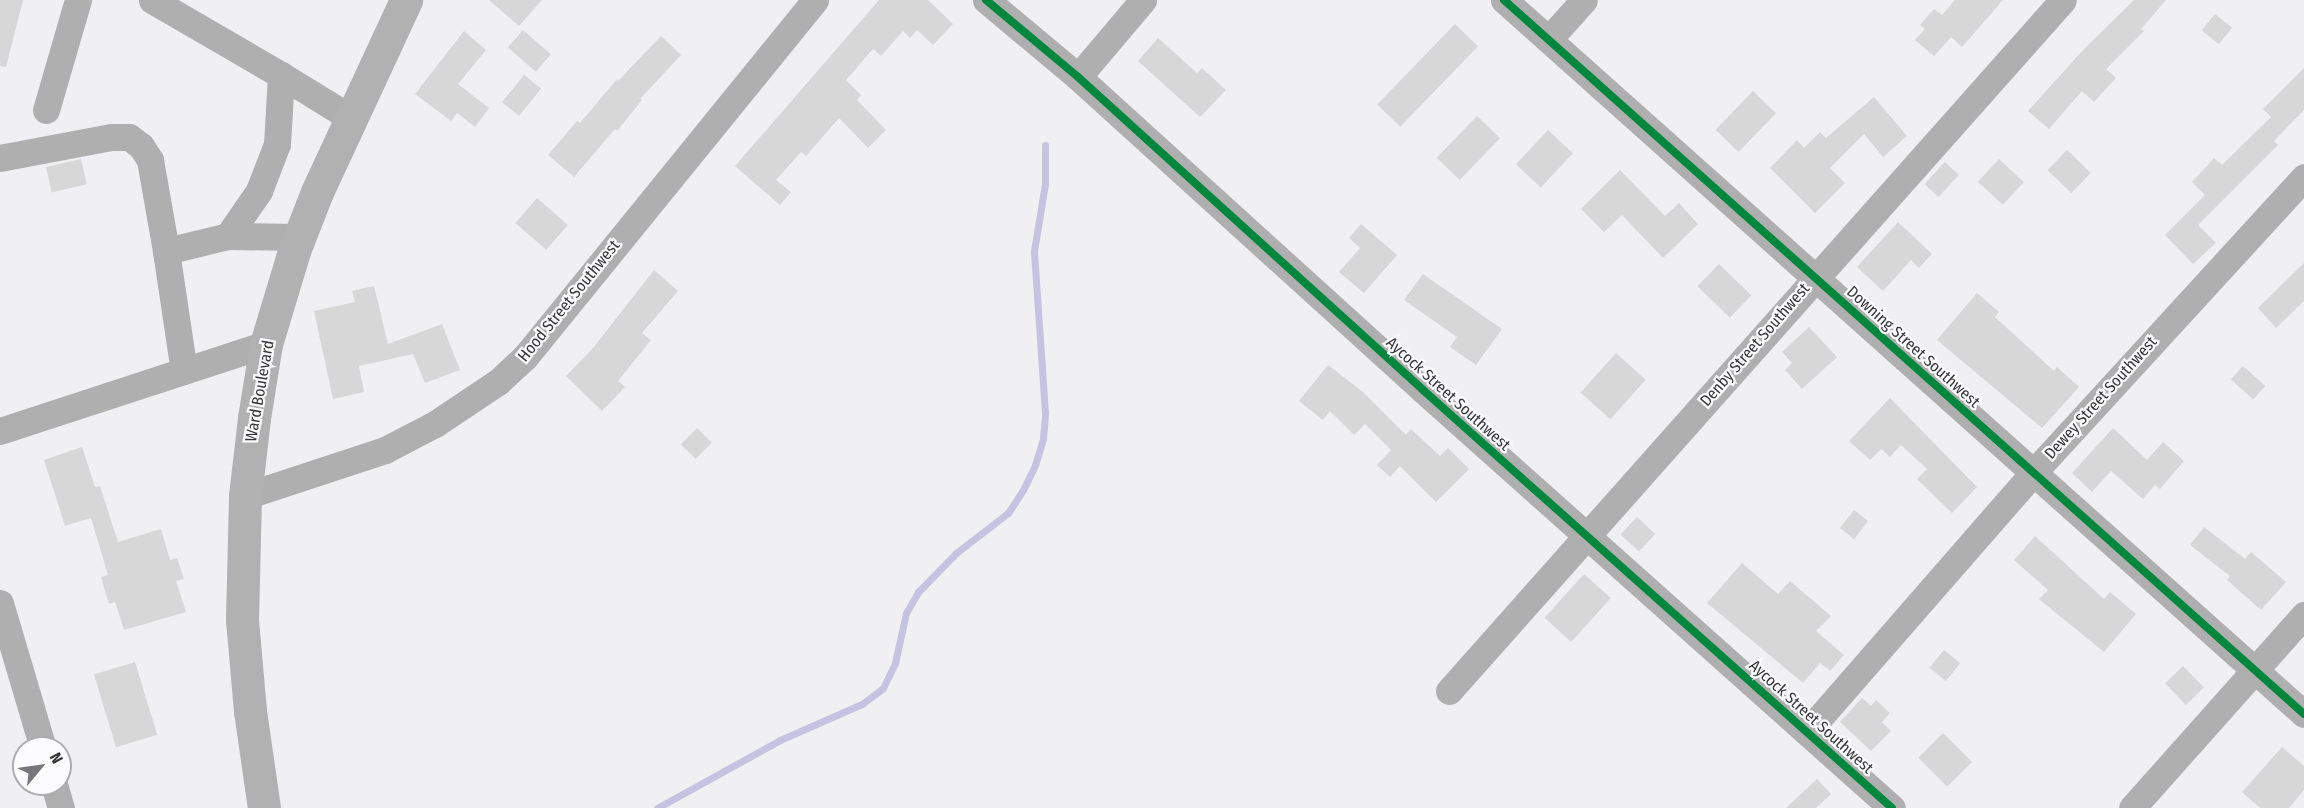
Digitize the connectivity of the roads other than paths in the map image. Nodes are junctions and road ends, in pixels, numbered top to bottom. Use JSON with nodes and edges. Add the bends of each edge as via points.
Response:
{"nodes":[{"id":1,"x":78,"y":0,"type":"edge"},
{"id":2,"x":152,"y":0,"type":"edge"},
{"id":3,"x":406,"y":0,"type":"edge"},
{"id":4,"x":815,"y":0,"type":"edge"},
{"id":5,"x":986,"y":0,"type":"edge"},
{"id":6,"x":1143,"y":0,"type":"edge"},
{"id":7,"x":1504,"y":0,"type":"edge"},
{"id":8,"x":1584,"y":0,"type":"edge"},
{"id":9,"x":2064,"y":0,"type":"edge"},
{"id":10,"x":1549,"y":39,"type":"junction"},
{"id":11,"x":280,"y":75,"type":"junction"},
{"id":12,"x":1078,"y":77,"type":"junction"},
{"id":13,"x":46,"y":110,"type":"dead end"},
{"id":14,"x":351,"y":118,"type":"junction"},
{"id":15,"x":0,"y":158,"type":"edge"},
{"id":16,"x":2304,"y":177,"type":"edge"},
{"id":17,"x":228,"y":236,"type":"junction"},
{"id":18,"x":300,"y":237,"type":"junction"},
{"id":19,"x":166,"y":251,"type":"junction"},
{"id":20,"x":1815,"y":277,"type":"junction"},
{"id":21,"x":266,"y":344,"type":"junction"},
{"id":22,"x":184,"y":371,"type":"junction"},
{"id":23,"x":0,"y":431,"type":"edge"},
{"id":24,"x":2033,"y":472,"type":"junction"},
{"id":25,"x":245,"y":496,"type":"junction"},
{"id":26,"x":1588,"y":536,"type":"junction"},
{"id":27,"x":0,"y":603,"type":"edge"},
{"id":28,"x":2304,"y":615,"type":"edge"},
{"id":29,"x":2254,"y":670,"type":"junction"},
{"id":30,"x":1449,"y":691,"type":"dead end"},
{"id":31,"x":2304,"y":714,"type":"edge"},
{"id":32,"x":1807,"y":732,"type":"junction"},
{"id":33,"x":39,"y":736,"type":"edge"},
{"id":34,"x":264,"y":808,"type":"edge"},
{"id":35,"x":1892,"y":808,"type":"edge"},
{"id":36,"x":2132,"y":808,"type":"edge"}],
"edges":[{"from":1,"to":13,"type":"street"},
{"from":2,"to":11,"type":"street"},
{"from":3,"to":14,"type":"main road","name":"Ward Boulevard"},
{"from":4,"to":25,"type":"street","name":"Hood Street Southwest","via":[[525,357],[498,382],[435,424],[385,450]]},
{"from":5,"to":12,"type":"street","name":"Aycock Street Southwest"},
{"from":6,"to":12,"type":"street"},
{"from":7,"to":10,"type":"street","name":"Downing Street Southwest"},
{"from":8,"to":10,"type":"street"},
{"from":9,"to":20,"type":"street","name":"Denby Street Southwest"},
{"from":10,"to":20,"type":"street","name":"Downing Street Southwest"},
{"from":11,"to":14,"type":"street"},
{"from":11,"to":17,"type":"street","via":[[277,144],[260,191]]},
{"from":12,"to":26,"type":"street","name":"Aycock Street Southwest"},
{"from":14,"to":18,"type":"main road","name":"Ward Boulevard"},
{"from":15,"to":19,"type":"street","via":[[129,137],[150,160]]},
{"from":16,"to":24,"type":"street","name":"Dewey Street Southwest"},
{"from":17,"to":18,"type":"street"},
{"from":17,"to":19,"type":"street"},
{"from":18,"to":21,"type":"main road","name":"Ward Boulevard"},
{"from":19,"to":22,"type":"street"},
{"from":20,"to":24,"type":"street","name":"Downing Street Southwest"},
{"from":20,"to":26,"type":"street","name":"Denby Street Southwest"},
{"from":21,"to":22,"type":"street"},
{"from":21,"to":25,"type":"main road","name":"Ward Boulevard"},
{"from":22,"to":23,"type":"street"},
{"from":24,"to":29,"type":"street","name":"Downing Street Southwest"},
{"from":24,"to":32,"type":"street","name":"Dewey Street Southwest"},
{"from":25,"to":34,"type":"main road","name":"Ward Boulevard","via":[[242,620]]},
{"from":26,"to":30,"type":"street","name":"Denby Street Southwest"},
{"from":26,"to":32,"type":"street","name":"Aycock Street Southwest"},
{"from":27,"to":33,"type":"street"},
{"from":28,"to":29,"type":"street"},
{"from":29,"to":31,"type":"street","name":"Downing Street Southwest"},
{"from":29,"to":36,"type":"street"},
{"from":32,"to":35,"type":"street","name":"Aycock Street Southwest"}]}
